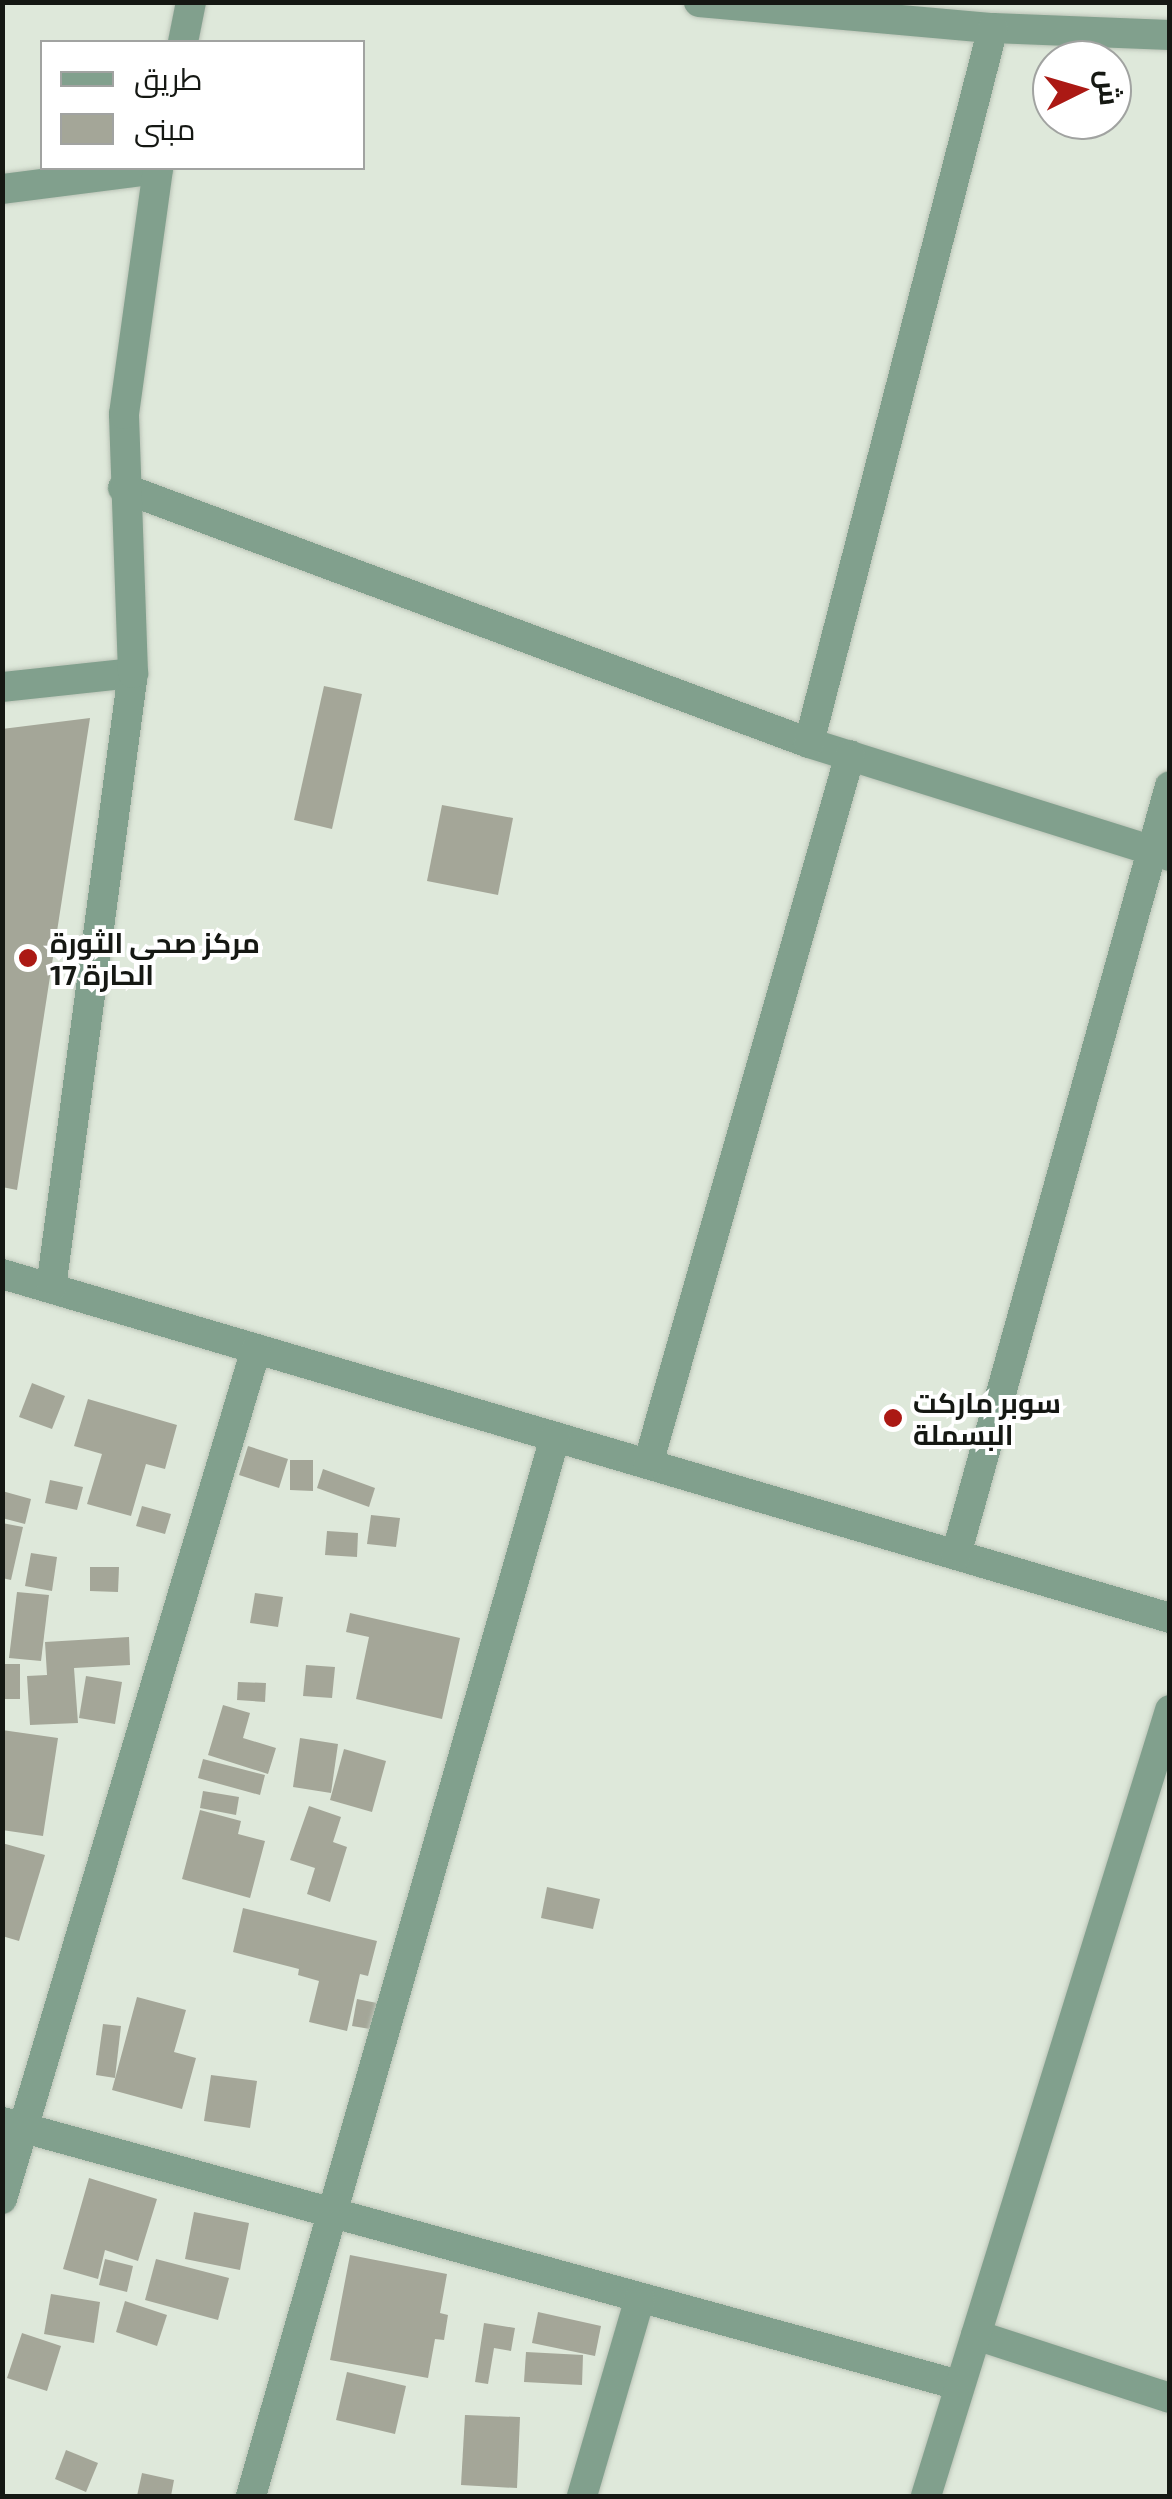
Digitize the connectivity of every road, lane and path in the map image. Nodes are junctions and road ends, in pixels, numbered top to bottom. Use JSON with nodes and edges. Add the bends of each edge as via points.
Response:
{"nodes":[{"id":1,"x":192,"y":2,"type":"edge"},
{"id":2,"x":699,"y":2,"type":"edge"},
{"id":3,"x":1077,"y":15,"type":"edge"},
{"id":4,"x":993,"y":28,"type":"junction"},
{"id":5,"x":1170,"y":36,"type":"edge"},
{"id":6,"x":184,"y":40,"type":"edge"},
{"id":7,"x":143,"y":170,"type":"edge"},
{"id":8,"x":158,"y":170,"type":"edge"},
{"id":9,"x":2,"y":189,"type":"edge"},
{"id":10,"x":122,"y":488,"type":"junction"},
{"id":11,"x":133,"y":673,"type":"junction"},
{"id":12,"x":2,"y":688,"type":"edge"},
{"id":13,"x":809,"y":742,"type":"junction"},
{"id":14,"x":850,"y":756,"type":"junction"},
{"id":15,"x":1170,"y":786,"type":"edge"},
{"id":16,"x":1160,"y":853,"type":"edge"},
{"id":17,"x":2,"y":1274,"type":"edge"},
{"id":18,"x":51,"y":1288,"type":"junction"},
{"id":19,"x":256,"y":1349,"type":"junction"},
{"id":20,"x":555,"y":1436,"type":"junction"},
{"id":21,"x":648,"y":1464,"type":"junction"},
{"id":22,"x":956,"y":1555,"type":"junction"},
{"id":23,"x":1170,"y":1618,"type":"edge"},
{"id":24,"x":1170,"y":1710,"type":"edge"},
{"id":25,"x":13,"y":2124,"type":"edge"},
{"id":26,"x":2,"y":2199,"type":"edge"},
{"id":27,"x":333,"y":2213,"type":"junction"},
{"id":28,"x":640,"y":2298,"type":"junction"},
{"id":29,"x":976,"y":2335,"type":"junction"},
{"id":30,"x":959,"y":2385,"type":"junction"},
{"id":31,"x":1170,"y":2398,"type":"edge"},
{"id":32,"x":252,"y":2496,"type":"edge"},
{"id":33,"x":582,"y":2496,"type":"edge"},
{"id":34,"x":926,"y":2496,"type":"edge"}],
"edges":[{"from":1,"to":6,"type":"street"},
{"from":2,"to":4,"type":"street"},
{"from":3,"to":4,"type":"street"},
{"from":3,"to":5,"type":"street"},
{"from":4,"to":13,"type":"street"},
{"from":7,"to":9,"type":"street"},
{"from":8,"to":10,"type":"street","via":[[126,399]]},
{"from":10,"to":11,"type":"street"},
{"from":10,"to":13,"type":"street"},
{"from":11,"to":12,"type":"street"},
{"from":11,"to":18,"type":"street"},
{"from":13,"to":14,"type":"street"},
{"from":14,"to":16,"type":"street"},
{"from":14,"to":21,"type":"street"},
{"from":15,"to":16,"type":"street"},
{"from":16,"to":22,"type":"street"},
{"from":17,"to":18,"type":"street"},
{"from":18,"to":19,"type":"street"},
{"from":19,"to":20,"type":"street"},
{"from":19,"to":25,"type":"street"},
{"from":20,"to":21,"type":"street"},
{"from":20,"to":27,"type":"street"},
{"from":21,"to":22,"type":"street"},
{"from":22,"to":23,"type":"street"},
{"from":24,"to":29,"type":"street"},
{"from":25,"to":26,"type":"street"},
{"from":25,"to":27,"type":"street"},
{"from":27,"to":28,"type":"street"},
{"from":27,"to":32,"type":"street"},
{"from":28,"to":30,"type":"street"},
{"from":28,"to":33,"type":"street"},
{"from":29,"to":30,"type":"street"},
{"from":29,"to":31,"type":"street"},
{"from":30,"to":34,"type":"street"}]}
